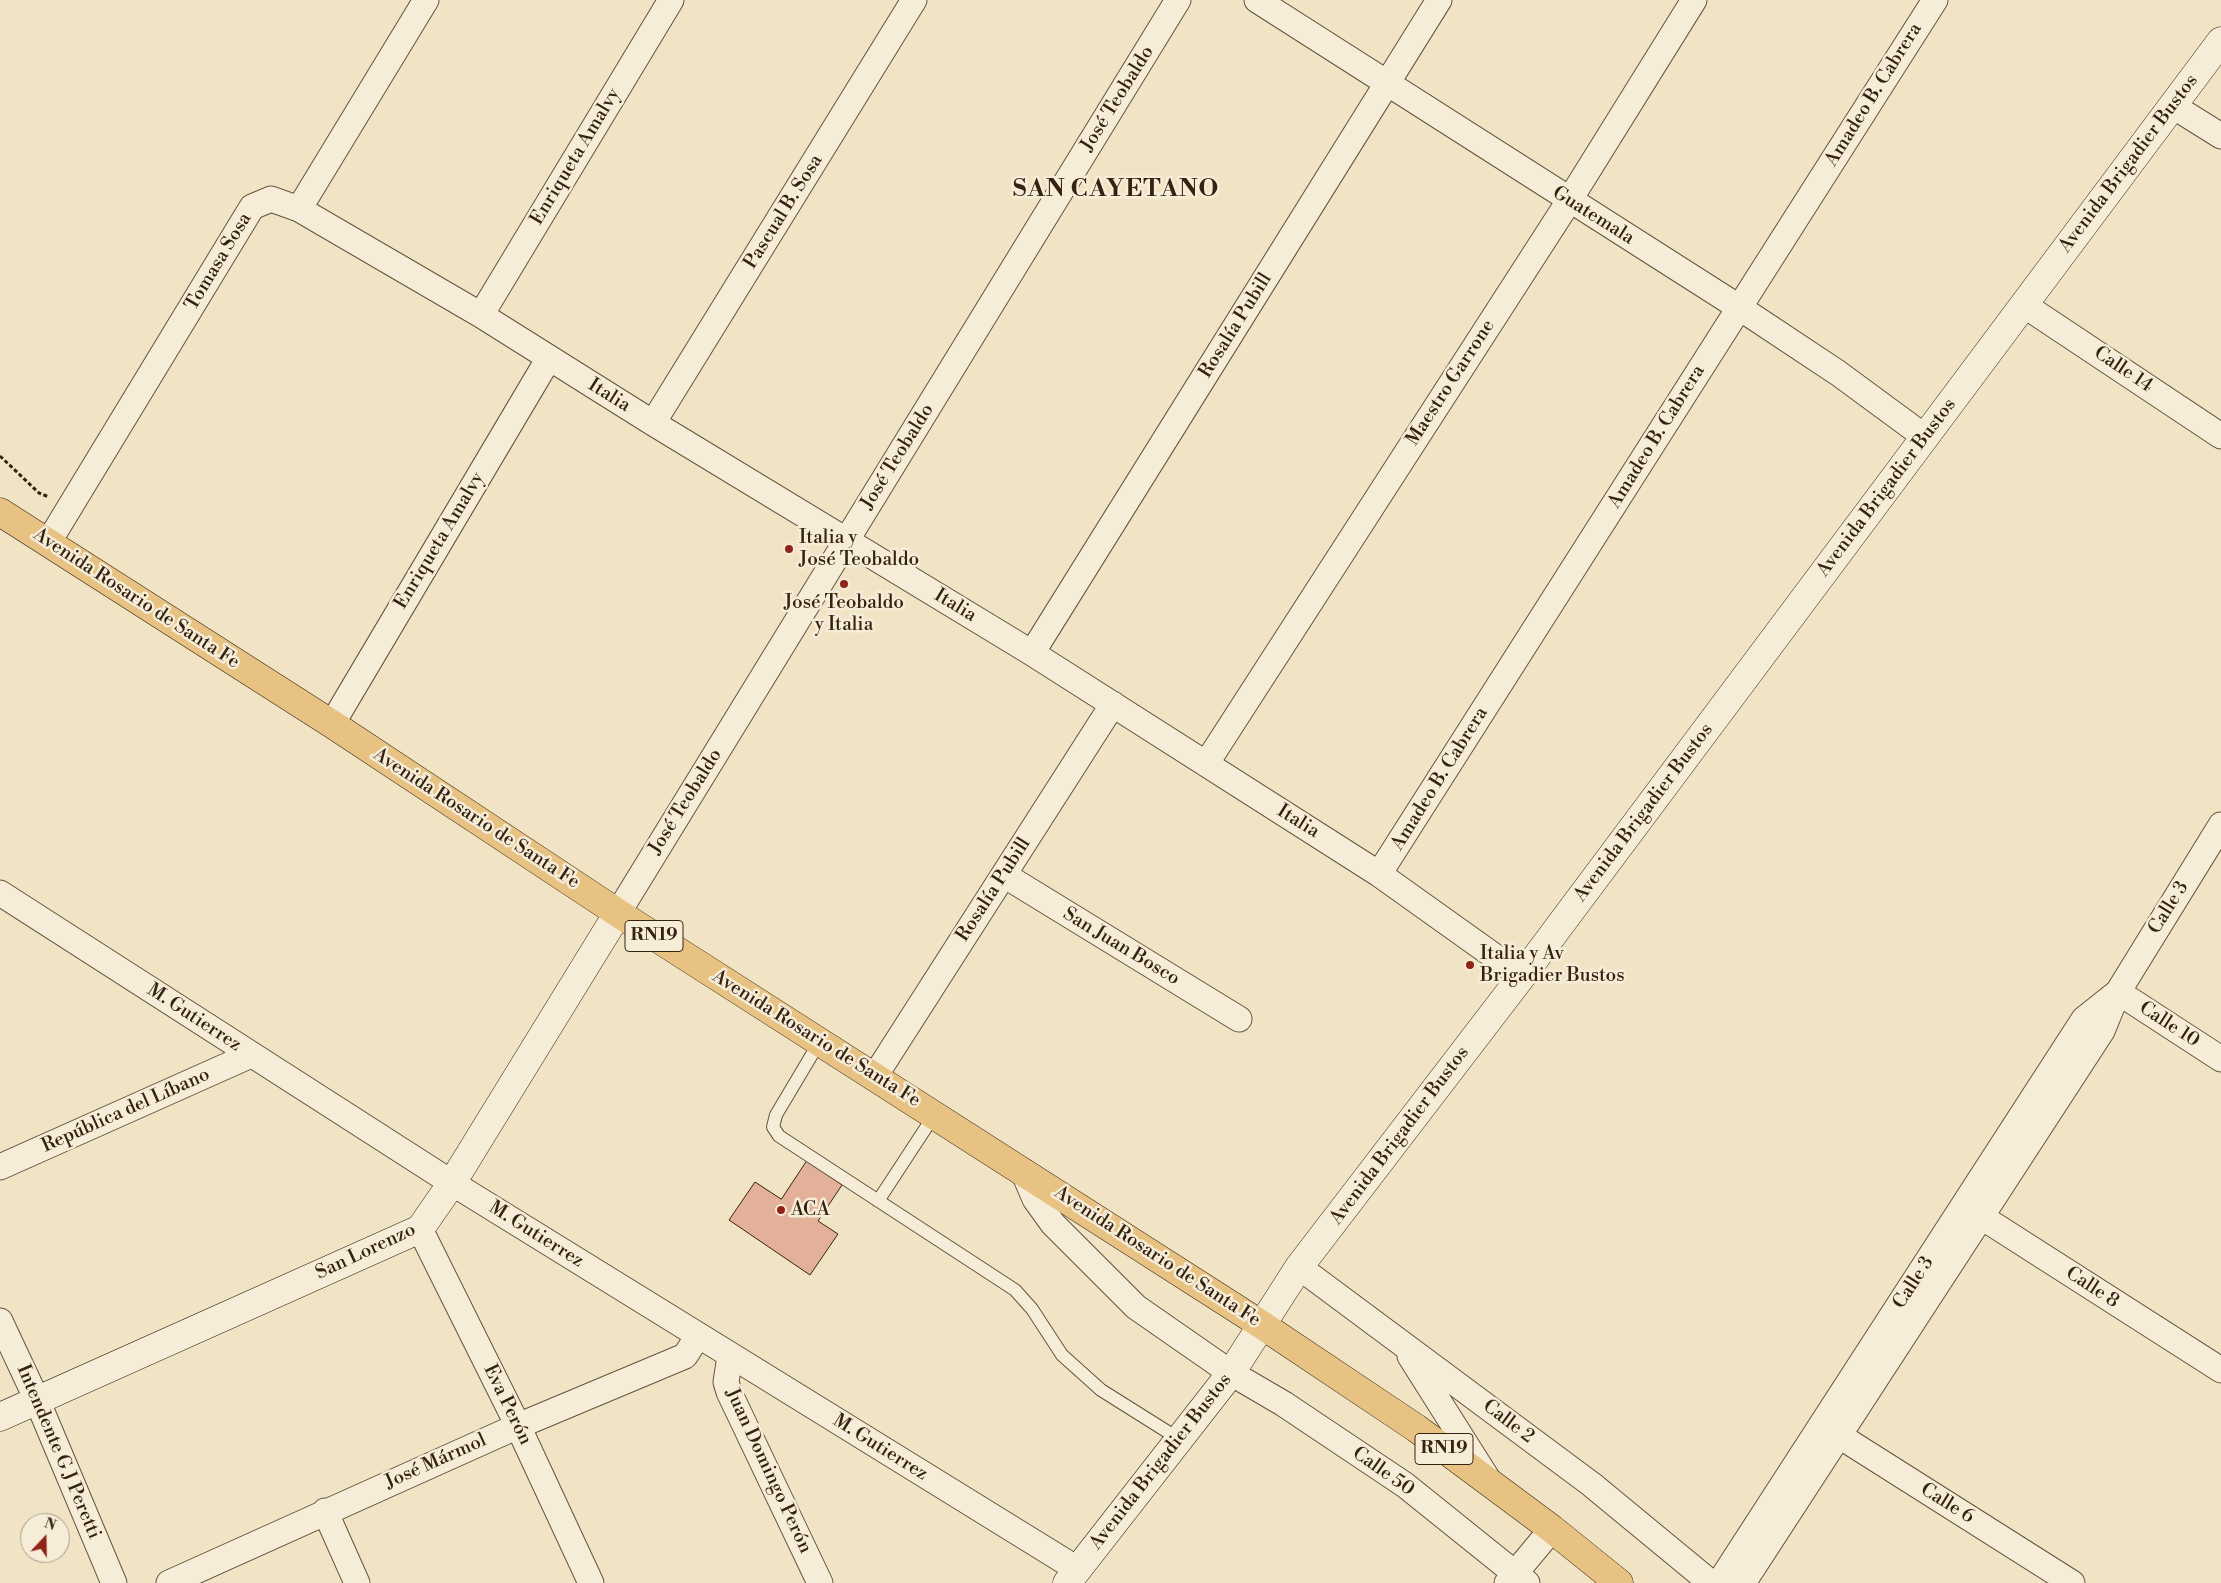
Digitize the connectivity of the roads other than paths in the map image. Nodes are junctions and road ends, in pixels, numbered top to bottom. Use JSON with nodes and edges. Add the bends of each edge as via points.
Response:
{"nodes":[{"id":1,"x":426,"y":0,"type":"edge"},
{"id":2,"x":671,"y":0,"type":"edge"},
{"id":3,"x":914,"y":0,"type":"edge"},
{"id":4,"x":1178,"y":0,"type":"edge"},
{"id":5,"x":1257,"y":0,"type":"edge"},
{"id":6,"x":1439,"y":0,"type":"edge"},
{"id":7,"x":1694,"y":0,"type":"edge"},
{"id":8,"x":1935,"y":0,"type":"edge"},
{"id":9,"x":2221,"y":42,"type":"edge"},
{"id":10,"x":1387,"y":83,"type":"junction"},
{"id":11,"x":2173,"y":106,"type":"junction"},
{"id":12,"x":2221,"y":136,"type":"edge"},
{"id":13,"x":1569,"y":201,"type":"junction"},
{"id":14,"x":299,"y":208,"type":"junction"},
{"id":15,"x":2024,"y":305,"type":"junction"},
{"id":16,"x":1740,"y":308,"type":"junction"},
{"id":17,"x":481,"y":315,"type":"junction"},
{"id":18,"x":549,"y":358,"type":"junction"},
{"id":19,"x":653,"y":424,"type":"junction"},
{"id":20,"x":2221,"y":436,"type":"edge"},
{"id":21,"x":1925,"y":438,"type":"junction"},
{"id":22,"x":0,"y":512,"type":"edge"},
{"id":23,"x":846,"y":541,"type":"junction"},
{"id":24,"x":48,"y":543,"type":"junction"},
{"id":25,"x":1032,"y":653,"type":"junction"},
{"id":26,"x":1113,"y":704,"type":"junction"},
{"id":27,"x":332,"y":724,"type":"junction"},
{"id":28,"x":1206,"y":764,"type":"junction"},
{"id":29,"x":2221,"y":825,"type":"edge"},
{"id":30,"x":1380,"y":874,"type":"junction"},
{"id":31,"x":1004,"y":875,"type":"junction"},
{"id":32,"x":0,"y":893,"type":"edge"},
{"id":33,"x":618,"y":913,"type":"junction"},
{"id":34,"x":1522,"y":976,"type":"junction"},
{"id":35,"x":2118,"y":992,"type":"junction"},
{"id":36,"x":1239,"y":1018,"type":"dead end"},
{"id":37,"x":820,"y":1041,"type":"junction"},
{"id":38,"x":251,"y":1055,"type":"junction"},
{"id":39,"x":2221,"y":1058,"type":"edge"},
{"id":40,"x":875,"y":1076,"type":"junction"},
{"id":41,"x":934,"y":1114,"type":"junction"},
{"id":42,"x":0,"y":1166,"type":"edge"},
{"id":43,"x":1023,"y":1171,"type":"junction"},
{"id":44,"x":452,"y":1183,"type":"junction"},
{"id":45,"x":878,"y":1200,"type":"junction"},
{"id":46,"x":1972,"y":1211,"type":"junction"},
{"id":47,"x":420,"y":1229,"type":"junction"},
{"id":48,"x":1299,"y":1267,"type":"junction"},
{"id":49,"x":0,"y":1321,"type":"edge"},
{"id":50,"x":1262,"y":1325,"type":"junction"},
{"id":51,"x":698,"y":1336,"type":"junction"},
{"id":52,"x":1401,"y":1342,"type":"junction"},
{"id":53,"x":730,"y":1356,"type":"junction"},
{"id":54,"x":2221,"y":1370,"type":"edge"},
{"id":55,"x":1230,"y":1373,"type":"junction"},
{"id":56,"x":37,"y":1400,"type":"junction"},
{"id":57,"x":0,"y":1417,"type":"edge"},
{"id":58,"x":518,"y":1426,"type":"junction"},
{"id":59,"x":1831,"y":1430,"type":"junction"},
{"id":60,"x":1179,"y":1439,"type":"junction"},
{"id":61,"x":1492,"y":1485,"type":"junction"},
{"id":62,"x":325,"y":1511,"type":"junction"},
{"id":63,"x":1552,"y":1529,"type":"junction"},
{"id":64,"x":1072,"y":1576,"type":"edge"},
{"id":65,"x":1516,"y":1579,"type":"edge"},
{"id":66,"x":114,"y":1583,"type":"edge"},
{"id":67,"x":169,"y":1583,"type":"edge"},
{"id":68,"x":357,"y":1583,"type":"edge"},
{"id":69,"x":591,"y":1583,"type":"edge"},
{"id":70,"x":820,"y":1583,"type":"edge"},
{"id":71,"x":1619,"y":1583,"type":"edge"},
{"id":72,"x":1711,"y":1583,"type":"edge"},
{"id":73,"x":1719,"y":1583,"type":"edge"},
{"id":74,"x":1743,"y":1583,"type":"edge"},
{"id":75,"x":2072,"y":1583,"type":"edge"}],
"edges":[{"from":1,"to":14,"type":"street"},
{"from":2,"to":17,"type":"street","name":"Enriqueta Amalvy"},
{"from":3,"to":19,"type":"street","name":"Pascual B. Sosa"},
{"from":4,"to":23,"type":"street","name":"José Teobaldo"},
{"from":5,"to":10,"type":"street","name":"Guatemala"},
{"from":6,"to":10,"type":"street","name":"Rosalía Pubill"},
{"from":7,"to":13,"type":"street","name":"Maestro Garrone"},
{"from":8,"to":16,"type":"street","name":"Amadeo B. Cabrera"},
{"from":9,"to":11,"type":"street","name":"Avenida Brigadier Bustos"},
{"from":10,"to":13,"type":"street","name":"Guatemala"},
{"from":10,"to":25,"type":"street","name":"Rosalía Pubill"},
{"from":11,"to":12,"type":"street"},
{"from":11,"to":15,"type":"street","name":"Avenida Brigadier Bustos"},
{"from":13,"to":16,"type":"street","name":"Guatemala"},
{"from":13,"to":28,"type":"street","name":"Maestro Garrone"},
{"from":14,"to":17,"type":"street","name":"Italia"},
{"from":14,"to":24,"type":"street","name":"Tomasa Sosa","via":[[271,199],[252,207]]},
{"from":15,"to":20,"type":"street","name":"Calle 14"},
{"from":15,"to":21,"type":"street","name":"Avenida Brigadier Bustos"},
{"from":16,"to":21,"type":"street","name":"Guatemala","via":[[1838,373]]},
{"from":16,"to":30,"type":"street","name":"Amadeo B. Cabrera"},
{"from":17,"to":18,"type":"street","name":"Italia"},
{"from":18,"to":19,"type":"street","name":"Italia"},
{"from":18,"to":27,"type":"street","name":"Enriqueta Amalvy"},
{"from":19,"to":23,"type":"street","name":"Italia"},
{"from":21,"to":34,"type":"street","name":"Avenida Brigadier Bustos"},
{"from":22,"to":24,"type":"main road","name":"Avenida Rosario de Santa Fe","number":"RN19"},
{"from":23,"to":25,"type":"street","name":"Italia"},
{"from":23,"to":33,"type":"street","name":"José Teobaldo"},
{"from":24,"to":27,"type":"main road","name":"Avenida Rosario de Santa Fe","number":"RN19"},
{"from":25,"to":26,"type":"street","name":"Italia"},
{"from":26,"to":28,"type":"street","name":"Italia"},
{"from":26,"to":31,"type":"street","name":"Rosalía Pubill"},
{"from":27,"to":33,"type":"main road","name":"Avenida Rosario de Santa Fe","number":"RN19"},
{"from":28,"to":30,"type":"street","name":"Italia"},
{"from":29,"to":35,"type":"street","name":"Calle 3"},
{"from":30,"to":34,"type":"street","name":"Italia"},
{"from":31,"to":36,"type":"street","name":"San Juan Bosco"},
{"from":31,"to":40,"type":"street","name":"Rosalía Pubill"},
{"from":32,"to":38,"type":"street","name":"M. Gutierrez"},
{"from":33,"to":37,"type":"main road","name":"Avenida Rosario de Santa Fe","number":"RN19"},
{"from":33,"to":44,"type":"street","name":"San Lorenzo"},
{"from":34,"to":48,"type":"street","name":"Avenida Brigadier Bustos"},
{"from":35,"to":39,"type":"street","name":"Calle 10"},
{"from":35,"to":46,"type":"street","name":"Calle 3","via":[[2102,1031]]},
{"from":37,"to":40,"type":"main road","name":"Avenida Rosario de Santa Fe","number":"RN19"},
{"from":37,"to":45,"type":"lane","via":[[776,1115],[773,1127],[779,1136]]},
{"from":38,"to":42,"type":"street","name":"República del Líbano"},
{"from":38,"to":44,"type":"street","name":"M. Gutierrez"},
{"from":40,"to":41,"type":"main road","name":"Avenida Rosario de Santa Fe","number":"RN19"},
{"from":41,"to":43,"type":"main road","name":"Avenida Rosario de Santa Fe","number":"RN19"},
{"from":41,"to":45,"type":"lane"},
{"from":43,"to":50,"type":"main road","name":"Avenida Rosario de Santa Fe","number":"RN19"},
{"from":43,"to":55,"type":"street","name":"Calle 50","via":[[1035,1199],[1053,1224],[1136,1307]]},
{"from":44,"to":47,"type":"street","name":"San Lorenzo"},
{"from":44,"to":51,"type":"street","name":"M. Gutierrez"},
{"from":45,"to":60,"type":"lane","via":[[1015,1290],[1032,1309],[1062,1355],[1101,1390]]},
{"from":46,"to":54,"type":"street","name":"Calle 8"},
{"from":46,"to":59,"type":"street","name":"Calle 3"},
{"from":47,"to":56,"type":"street","name":"San Lorenzo"},
{"from":47,"to":58,"type":"street","name":"Eva Perón"},
{"from":48,"to":50,"type":"street","name":"Avenida Brigadier Bustos"},
{"from":48,"to":52,"type":"street","name":"Calle 2"},
{"from":49,"to":56,"type":"street","name":"Intendente G J Peretti"},
{"from":50,"to":55,"type":"street","name":"Avenida Brigadier Bustos"},
{"from":50,"to":61,"type":"main road","name":"Avenida Rosario de Santa Fe","number":"RN19","via":[[1416,1428]]},
{"from":51,"to":53,"type":"street","name":"M. Gutierrez"},
{"from":51,"to":58,"type":"street","name":"José Mármol","via":[[685,1356]]},
{"from":52,"to":61,"type":"street"},
{"from":52,"to":72,"type":"street","name":"Calle 2","via":[[1591,1484]]},
{"from":53,"to":64,"type":"street","name":"M. Gutierrez"},
{"from":53,"to":70,"type":"street","name":"Juan Domingo Perón","via":[[726,1382],[729,1392]]},
{"from":55,"to":60,"type":"street","name":"Avenida Brigadier Bustos"},
{"from":55,"to":65,"type":"street","name":"Calle 50","via":[[1284,1404],[1405,1485]]},
{"from":56,"to":57,"type":"street","name":"San Lorenzo"},
{"from":56,"to":66,"type":"street","name":"Intendente G J Peretti"},
{"from":58,"to":62,"type":"street","name":"José Mármol"},
{"from":58,"to":69,"type":"street","name":"Eva Perón"},
{"from":59,"to":73,"type":"street","name":"Calle 3"},
{"from":59,"to":74,"type":"street","name":"Calle 3"},
{"from":59,"to":75,"type":"street","name":"Calle 6"},
{"from":60,"to":64,"type":"street","name":"Avenida Brigadier Bustos"},
{"from":61,"to":63,"type":"main road","name":"Avenida Rosario de Santa Fe","number":"RN19"},
{"from":62,"to":67,"type":"street","name":"José Mármol"},
{"from":62,"to":68,"type":"street"},
{"from":63,"to":65,"type":"street"},
{"from":63,"to":71,"type":"main road","name":"Avenida Rosario de Santa Fe","number":"RN19"}]}
